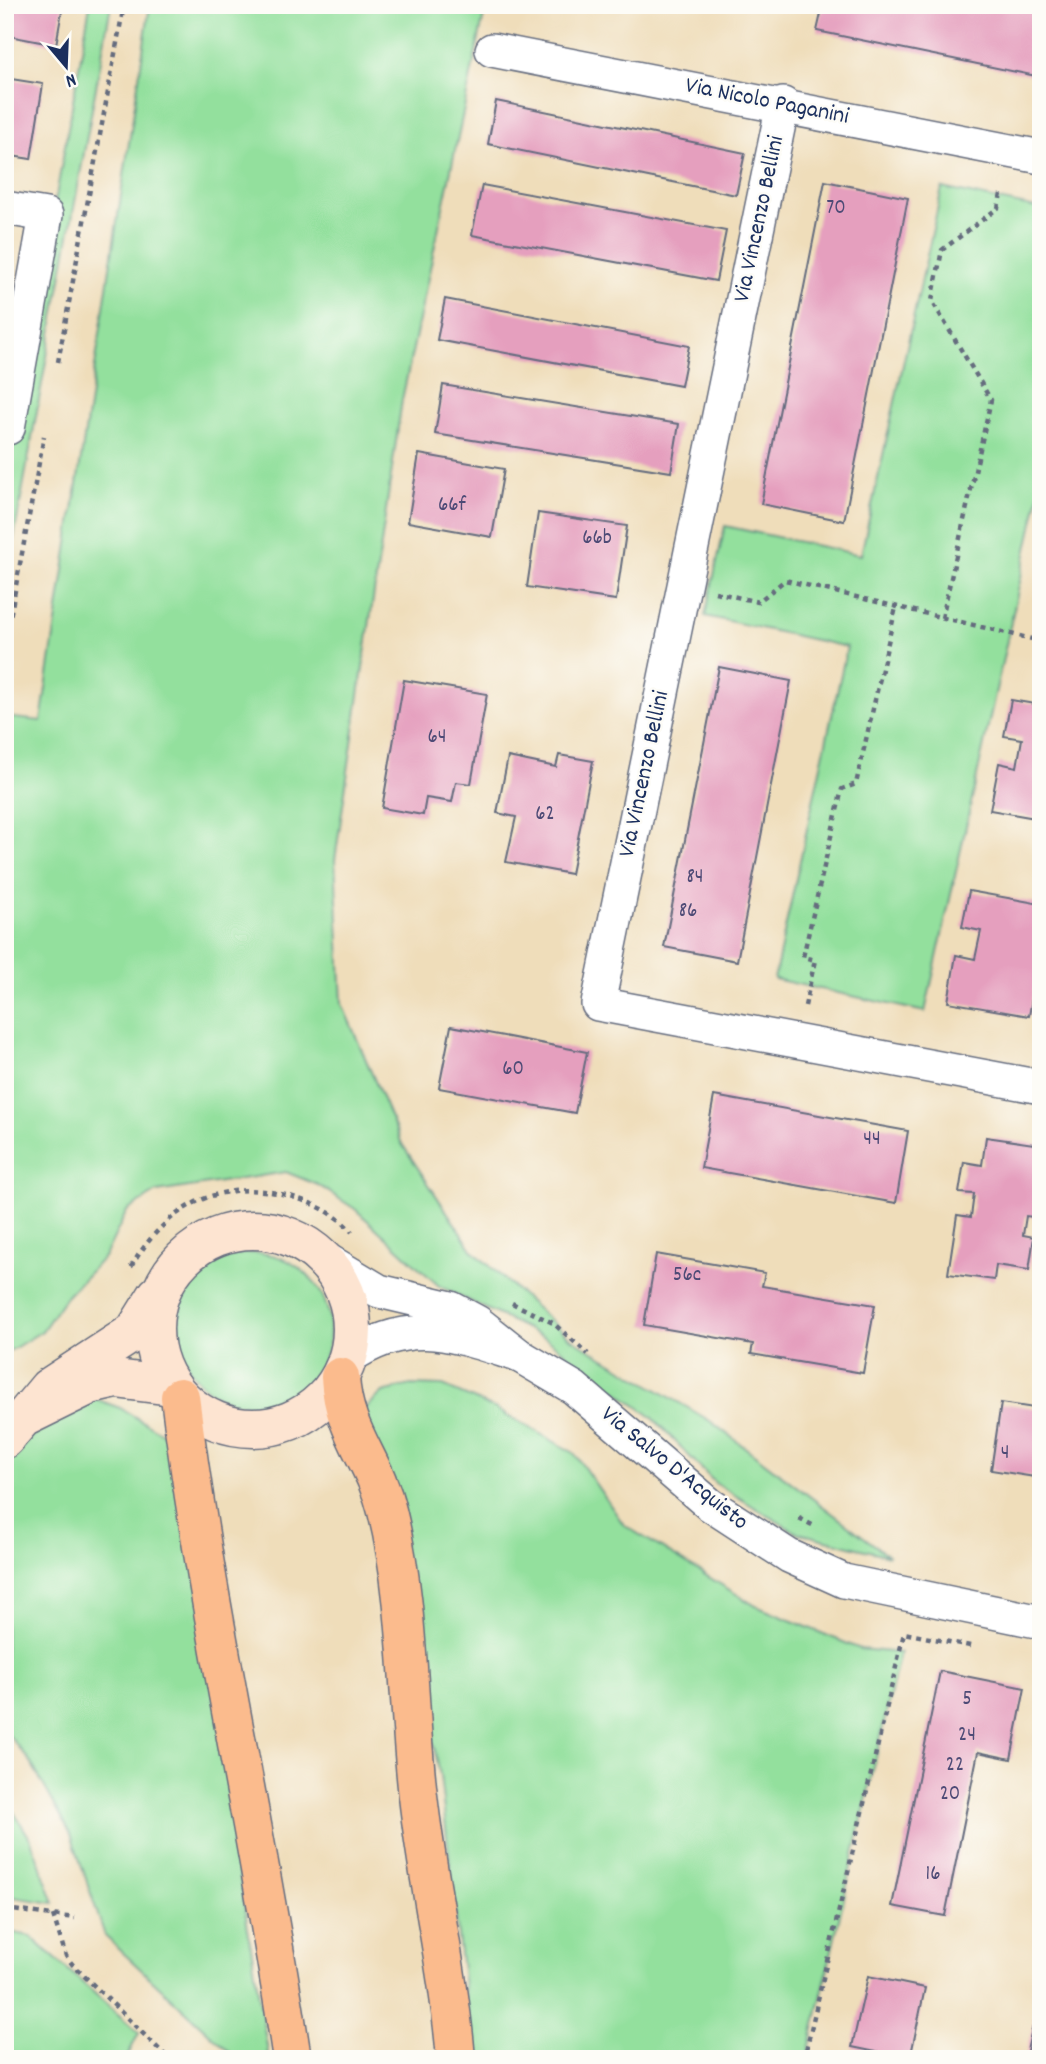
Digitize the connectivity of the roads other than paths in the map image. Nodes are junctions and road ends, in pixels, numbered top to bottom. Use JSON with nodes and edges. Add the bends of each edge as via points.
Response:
{"nodes":[{"id":1,"x":492,"y":50,"type":"dead end"},
{"id":2,"x":783,"y":104,"type":"junction"},
{"id":3,"x":1041,"y":157,"type":"edge"},
{"id":4,"x":5,"y":208,"type":"edge"},
{"id":5,"x":5,"y":427,"type":"edge"},
{"id":6,"x":1041,"y":1087,"type":"edge"},
{"id":7,"x":322,"y":1257,"type":"junction"},
{"id":8,"x":166,"y":1281,"type":"junction"},
{"id":9,"x":520,"y":1356,"type":"junction"},
{"id":10,"x":344,"y":1368,"type":"junction"},
{"id":11,"x":176,"y":1392,"type":"junction"},
{"id":12,"x":14,"y":1428,"type":"edge"},
{"id":13,"x":1041,"y":1622,"type":"edge"},
{"id":14,"x":292,"y":2059,"type":"edge"},
{"id":15,"x":456,"y":2059,"type":"edge"}],
"edges":[{"from":1,"to":2,"type":"street","name":"Via Nicolo Paganini"},
{"from":2,"to":3,"type":"street","name":"Via Nicolo Paganini"},
{"from":2,"to":6,"type":"street","name":"Via Vincenzo Bellini","via":[[598,1004]]},
{"from":4,"to":5,"type":"street","via":[[46,215]]},
{"from":7,"to":8,"type":"street","via":[[286,1236],[238,1231],[198,1247]]},
{"from":7,"to":9,"type":"street","via":[[379,1291],[451,1308]]},
{"from":7,"to":10,"type":"street","via":[[342,1284],[351,1309],[352,1343]]},
{"from":8,"to":11,"type":"street","via":[[154,1329],[158,1358]]},
{"from":8,"to":12,"type":"street","via":[[134,1332],[48,1388]]},
{"from":9,"to":10,"type":"street","via":[[457,1336],[404,1332],[369,1344]]},
{"from":9,"to":13,"type":"street","name":"Via Salvo D'Acquisto","via":[[574,1388],[709,1504],[789,1556],[844,1581]]},
{"from":10,"to":11,"type":"street","via":[[328,1394],[307,1412],[268,1427],[223,1425],[194,1410]]},
{"from":10,"to":15,"type":"highway","via":[[344,1413],[375,1474],[387,1511],[401,1600],[418,1796]]},
{"from":11,"to":12,"type":"street","via":[[116,1379],[90,1385]]},
{"from":11,"to":14,"type":"highway","via":[[267,1894]]}]}
